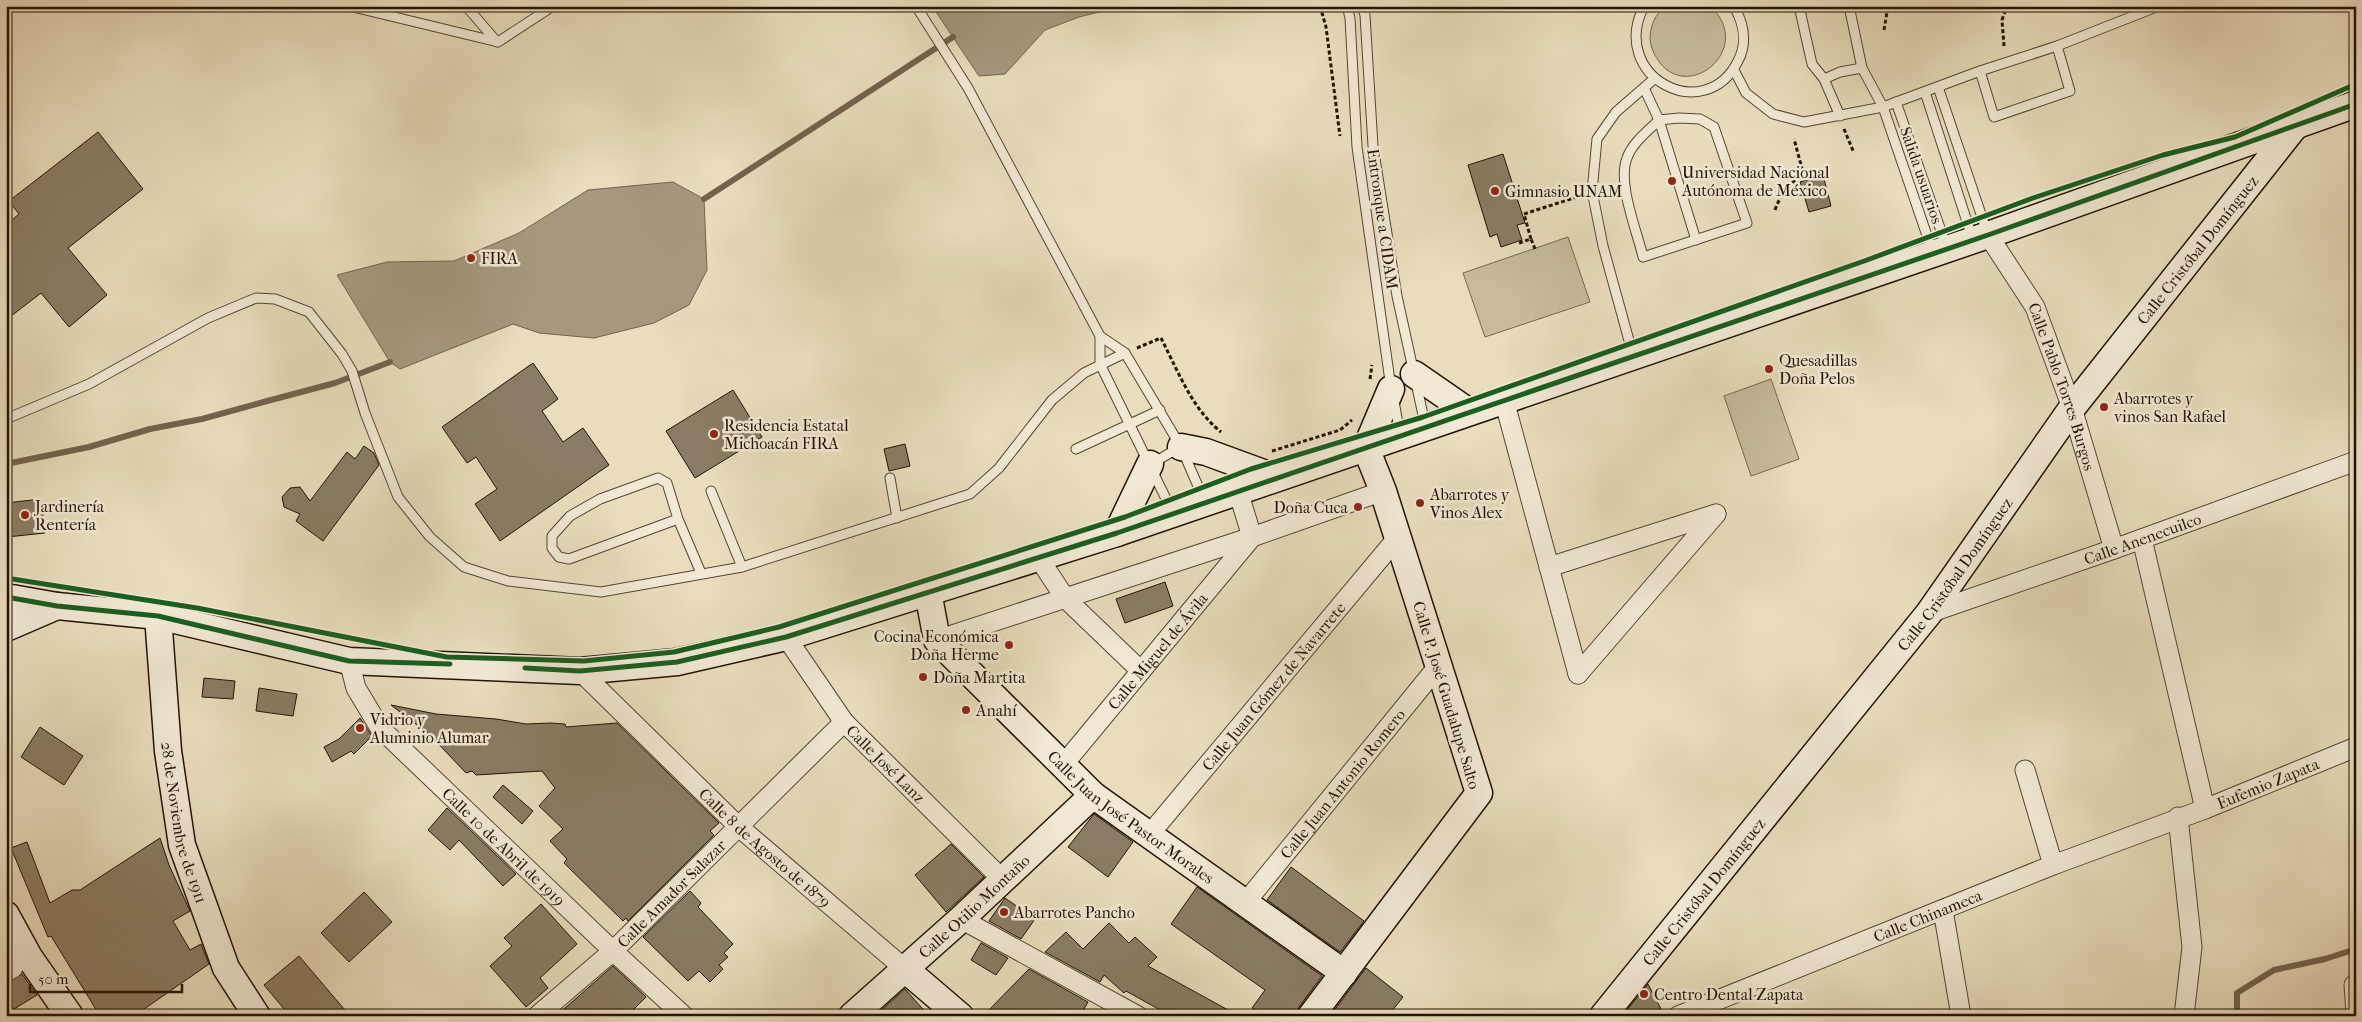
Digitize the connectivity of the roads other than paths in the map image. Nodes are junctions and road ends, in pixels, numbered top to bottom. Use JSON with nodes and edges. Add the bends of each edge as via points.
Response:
{"nodes":[{"id":1,"x":349,"y":6,"type":"edge"},
{"id":2,"x":466,"y":6,"type":"edge"},
{"id":3,"x":553,"y":6,"type":"edge"},
{"id":4,"x":916,"y":6,"type":"edge"},
{"id":5,"x":1347,"y":6,"type":"edge"},
{"id":6,"x":1362,"y":6,"type":"edge"},
{"id":7,"x":1644,"y":6,"type":"edge"},
{"id":8,"x":1734,"y":6,"type":"edge"},
{"id":9,"x":1799,"y":6,"type":"edge"},
{"id":10,"x":1849,"y":6,"type":"edge"},
{"id":11,"x":2159,"y":6,"type":"edge"},
{"id":12,"x":498,"y":42,"type":"junction"},
{"id":13,"x":2057,"y":46,"type":"junction"},
{"id":14,"x":1862,"y":68,"type":"junction"},
{"id":15,"x":1734,"y":70,"type":"junction"},
{"id":16,"x":1980,"y":71,"type":"junction"},
{"id":17,"x":1654,"y":79,"type":"junction"},
{"id":18,"x":1824,"y":79,"type":"junction"},
{"id":19,"x":1938,"y":86,"type":"junction"},
{"id":20,"x":1644,"y":88,"type":"junction"},
{"id":21,"x":1925,"y":92,"type":"junction"},
{"id":22,"x":1896,"y":102,"type":"junction"},
{"id":23,"x":2356,"y":104,"type":"edge"},
{"id":24,"x":1883,"y":107,"type":"junction"},
{"id":25,"x":1840,"y":116,"type":"junction"},
{"id":26,"x":1658,"y":120,"type":"junction"},
{"id":27,"x":2296,"y":125,"type":"junction"},
{"id":28,"x":1373,"y":146,"type":"junction"},
{"id":29,"x":1357,"y":147,"type":"junction"},
{"id":30,"x":1980,"y":238,"type":"junction"},
{"id":31,"x":1696,"y":240,"type":"junction"},
{"id":32,"x":1940,"y":251,"type":"junction"},
{"id":33,"x":1397,"y":296,"type":"junction"},
{"id":34,"x":1379,"y":299,"type":"junction"},
{"id":35,"x":1100,"y":336,"type":"junction"},
{"id":36,"x":1125,"y":353,"type":"junction"},
{"id":37,"x":1633,"y":356,"type":"junction"},
{"id":38,"x":1100,"y":364,"type":"junction"},
{"id":39,"x":1414,"y":374,"type":"junction"},
{"id":40,"x":1380,"y":385,"type":"junction"},
{"id":41,"x":1504,"y":400,"type":"junction"},
{"id":42,"x":2072,"y":408,"type":"junction"},
{"id":43,"x":1160,"y":410,"type":"junction"},
{"id":44,"x":1469,"y":412,"type":"junction"},
{"id":45,"x":6,"y":419,"type":"edge"},
{"id":46,"x":1129,"y":424,"type":"junction"},
{"id":47,"x":1426,"y":427,"type":"junction"},
{"id":48,"x":1400,"y":436,"type":"junction"},
{"id":49,"x":1181,"y":447,"type":"junction"},
{"id":50,"x":1366,"y":448,"type":"junction"},
{"id":51,"x":1076,"y":449,"type":"dead end"},
{"id":52,"x":2356,"y":461,"type":"edge"},
{"id":53,"x":1150,"y":464,"type":"junction"},
{"id":54,"x":890,"y":478,"type":"dead end"},
{"id":55,"x":1277,"y":478,"type":"junction"},
{"id":56,"x":711,"y":491,"type":"dead end"},
{"id":57,"x":1383,"y":491,"type":"junction"},
{"id":58,"x":1238,"y":492,"type":"junction"},
{"id":59,"x":1205,"y":503,"type":"junction"},
{"id":60,"x":1173,"y":514,"type":"junction"},
{"id":61,"x":897,"y":518,"type":"junction"},
{"id":62,"x":678,"y":519,"type":"junction"},
{"id":63,"x":1118,"y":533,"type":"junction"},
{"id":64,"x":1252,"y":537,"type":"junction"},
{"id":65,"x":1398,"y":537,"type":"junction"},
{"id":66,"x":2142,"y":539,"type":"junction"},
{"id":67,"x":2114,"y":549,"type":"junction"},
{"id":68,"x":1038,"y":557,"type":"junction"},
{"id":69,"x":742,"y":567,"type":"junction"},
{"id":70,"x":1549,"y":567,"type":"junction"},
{"id":71,"x":701,"y":573,"type":"junction"},
{"id":72,"x":928,"y":592,"type":"junction"},
{"id":73,"x":6,"y":597,"type":"edge"},
{"id":74,"x":1065,"y":598,"type":"junction"},
{"id":75,"x":57,"y":606,"type":"junction"},
{"id":76,"x":1929,"y":613,"type":"junction"},
{"id":77,"x":158,"y":616,"type":"junction"},
{"id":78,"x":6,"y":628,"type":"edge"},
{"id":79,"x":786,"y":637,"type":"junction"},
{"id":80,"x":937,"y":640,"type":"junction"},
{"id":81,"x":349,"y":661,"type":"junction"},
{"id":82,"x":1439,"y":665,"type":"junction"},
{"id":83,"x":580,"y":671,"type":"junction"},
{"id":84,"x":1141,"y":671,"type":"junction"},
{"id":85,"x":844,"y":722,"type":"junction"},
{"id":86,"x":2356,"y":748,"type":"edge"},
{"id":87,"x":1063,"y":765,"type":"junction"},
{"id":88,"x":2025,"y":770,"type":"dead end"},
{"id":89,"x":1093,"y":795,"type":"junction"},
{"id":90,"x":2205,"y":809,"type":"junction"},
{"id":91,"x":2178,"y":817,"type":"junction"},
{"id":92,"x":739,"y":827,"type":"junction"},
{"id":93,"x":1149,"y":835,"type":"junction"},
{"id":94,"x":2053,"y":865,"type":"junction"},
{"id":95,"x":1002,"y":879,"type":"junction"},
{"id":96,"x":1245,"y":903,"type":"junction"},
{"id":97,"x":1943,"y":910,"type":"junction"},
{"id":98,"x":6,"y":915,"type":"edge"},
{"id":99,"x":961,"y":919,"type":"junction"},
{"id":100,"x":613,"y":951,"type":"junction"},
{"id":101,"x":905,"y":969,"type":"junction"},
{"id":102,"x":1344,"y":973,"type":"junction"},
{"id":103,"x":2354,"y":985,"type":"dead end"},
{"id":104,"x":2356,"y":1013,"type":"edge"},
{"id":105,"x":70,"y":1016,"type":"edge"},
{"id":106,"x":257,"y":1016,"type":"edge"},
{"id":107,"x":537,"y":1016,"type":"edge"},
{"id":108,"x":684,"y":1016,"type":"edge"},
{"id":109,"x":852,"y":1016,"type":"edge"},
{"id":110,"x":960,"y":1016,"type":"edge"},
{"id":111,"x":1138,"y":1016,"type":"edge"},
{"id":112,"x":1311,"y":1016,"type":"edge"},
{"id":113,"x":1603,"y":1016,"type":"edge"},
{"id":114,"x":1678,"y":1016,"type":"edge"},
{"id":115,"x":1960,"y":1016,"type":"edge"},
{"id":116,"x":2184,"y":1016,"type":"edge"}],
"edges":[{"from":1,"to":12,"type":"lane"},
{"from":2,"to":12,"type":"lane"},
{"from":3,"to":12,"type":"lane"},
{"from":4,"to":35,"type":"lane","via":[[968,88]]},
{"from":5,"to":29,"type":"lane","name":"Entronque a CIDAM"},
{"from":6,"to":28,"type":"lane","name":"Entronque a CIDAM"},
{"from":7,"to":17,"type":"lane","via":[[1637,21],[1637,52]]},
{"from":8,"to":15,"type":"lane","via":[[1741,19],[1744,36],[1742,54]]},
{"from":9,"to":18,"type":"lane","via":[[1812,64]]},
{"from":10,"to":14,"type":"lane","name":"Salida usuarios"},
{"from":11,"to":13,"type":"lane"},
{"from":13,"to":16,"type":"lane"},
{"from":13,"to":16,"type":"lane","via":[[2070,91],[1994,117]]},
{"from":14,"to":18,"type":"lane"},
{"from":14,"to":24,"type":"lane","name":"Salida usuarios"},
{"from":15,"to":17,"type":"lane","via":[[1705,90],[1687,92],[1670,88]]},
{"from":15,"to":25,"type":"lane","via":[[1746,93],[1773,114],[1804,122]]},
{"from":16,"to":19,"type":"lane"},
{"from":17,"to":20,"type":"lane"},
{"from":18,"to":25,"type":"lane"},
{"from":19,"to":21,"type":"lane"},
{"from":19,"to":30,"type":"lane"},
{"from":20,"to":26,"type":"lane"},
{"from":20,"to":37,"type":"lane","via":[[1616,112],[1597,139],[1592,191],[1603,246]]},
{"from":21,"to":22,"type":"lane"},
{"from":21,"to":30,"type":"lane"},
{"from":22,"to":24,"type":"lane"},
{"from":22,"to":32,"type":"lane"},
{"from":23,"to":27,"type":"street"},
{"from":24,"to":25,"type":"lane"},
{"from":24,"to":32,"type":"lane","name":"Salida usuarios"},
{"from":26,"to":31,"type":"lane"},
{"from":26,"to":31,"type":"lane","via":[[1626,158],[1624,179],[1643,257]]},
{"from":26,"to":31,"type":"lane","via":[[1700,118],[1714,127],[1747,223]]},
{"from":27,"to":30,"type":"street"},
{"from":27,"to":42,"type":"street","name":"Calle Cristóbal Domínguez"},
{"from":28,"to":29,"type":"lane"},
{"from":28,"to":33,"type":"lane","name":"Entronque a CIDAM"},
{"from":29,"to":34,"type":"lane","name":"Entronque a CIDAM"},
{"from":30,"to":32,"type":"street"},
{"from":30,"to":42,"type":"street","name":"Calle Pablo Torres Burgos","via":[[2035,307]]},
{"from":32,"to":37,"type":"street"},
{"from":33,"to":34,"type":"lane"},
{"from":33,"to":39,"type":"lane","name":"Entronque a CIDAM"},
{"from":34,"to":40,"type":"lane","name":"Entronque a CIDAM"},
{"from":35,"to":36,"type":"lane"},
{"from":35,"to":38,"type":"lane"},
{"from":36,"to":38,"type":"lane"},
{"from":36,"to":43,"type":"lane"},
{"from":37,"to":41,"type":"street"},
{"from":38,"to":46,"type":"lane"},
{"from":38,"to":61,"type":"lane","via":[[1084,372],[1052,400],[999,468],[970,494]]},
{"from":39,"to":44,"type":"street"},
{"from":39,"to":47,"type":"lane","name":"Entronque a CIDAM"},
{"from":40,"to":48,"type":"lane","name":"Entronque a CIDAM"},
{"from":40,"to":50,"type":"street"},
{"from":41,"to":44,"type":"street"},
{"from":41,"to":70,"type":"street"},
{"from":42,"to":67,"type":"street","name":"Calle Pablo Torres Burgos"},
{"from":42,"to":76,"type":"street","name":"Calle Cristóbal Domínguez"},
{"from":43,"to":46,"type":"lane"},
{"from":43,"to":49,"type":"lane"},
{"from":44,"to":47,"type":"street"},
{"from":45,"to":71,"type":"lane","via":[[89,384],[208,318],[256,298],[275,299],[309,312],[342,354],[352,371],[365,414],[398,497],[430,537],[464,567],[508,581],[601,592]]},
{"from":46,"to":51,"type":"lane"},
{"from":46,"to":53,"type":"lane"},
{"from":47,"to":48,"type":"street"},
{"from":48,"to":50,"type":"street"},
{"from":49,"to":53,"type":"lane"},
{"from":49,"to":55,"type":"street","via":[[1206,452]]},
{"from":49,"to":59,"type":"lane"},
{"from":50,"to":55,"type":"street"},
{"from":50,"to":57,"type":"street","name":"Calle P. José Guadalupe Salto"},
{"from":52,"to":66,"type":"street","name":"Calle Anenecuilco"},
{"from":53,"to":60,"type":"lane"},
{"from":53,"to":63,"type":"street"},
{"from":54,"to":61,"type":"lane"},
{"from":55,"to":58,"type":"street"},
{"from":56,"to":69,"type":"lane"},
{"from":57,"to":64,"type":"street"},
{"from":57,"to":65,"type":"street","name":"Calle P. José Guadalupe Salto"},
{"from":58,"to":59,"type":"street"},
{"from":58,"to":64,"type":"street"},
{"from":59,"to":60,"type":"street"},
{"from":60,"to":63,"type":"street"},
{"from":61,"to":69,"type":"lane"},
{"from":62,"to":62,"type":"lane","via":[[667,483],[658,478],[600,499],[570,516],[552,536],[552,548],[559,557],[569,559]]},
{"from":62,"to":71,"type":"lane"},
{"from":63,"to":68,"type":"street"},
{"from":64,"to":74,"type":"street"},
{"from":64,"to":84,"type":"street","name":"Calle Miguel de Ávila"},
{"from":65,"to":82,"type":"street","name":"Calle P. José Guadalupe Salto"},
{"from":65,"to":93,"type":"street","name":"Calle Juan Gómez de Navarrete"},
{"from":66,"to":67,"type":"street","name":"Calle Anenecuilco"},
{"from":66,"to":90,"type":"street"},
{"from":67,"to":76,"type":"street","name":"Calle Anenecuilco"},
{"from":68,"to":72,"type":"street"},
{"from":68,"to":74,"type":"street"},
{"from":69,"to":71,"type":"lane"},
{"from":70,"to":70,"type":"street","via":[[1578,674],[1716,514],[1558,564]]},
{"from":72,"to":79,"type":"street"},
{"from":72,"to":80,"type":"street"},
{"from":73,"to":75,"type":"street"},
{"from":74,"to":80,"type":"street"},
{"from":74,"to":84,"type":"street"},
{"from":75,"to":77,"type":"street"},
{"from":75,"to":78,"type":"street"},
{"from":76,"to":113,"type":"street","name":"Calle Cristóbal Domínguez"},
{"from":77,"to":81,"type":"street"},
{"from":77,"to":106,"type":"street","name":"28 de Noviembre de 1911","via":[[168,751],[182,845],[226,968]]},
{"from":79,"to":83,"type":"street","via":[[676,662]]},
{"from":79,"to":85,"type":"street","name":"Calle José Lanz"},
{"from":80,"to":87,"type":"street","name":"Calle Juan José Pastor Morales"},
{"from":81,"to":83,"type":"street"},
{"from":81,"to":100,"type":"street","name":"Calle 10 de Abril de 1919","via":[[356,688],[380,728]]},
{"from":82,"to":96,"type":"street","name":"Calle Juan Antonio Romero"},
{"from":82,"to":102,"type":"street","name":"Calle P. José Guadalupe Salto","via":[[1479,793]]},
{"from":83,"to":92,"type":"street","name":"Calle 8 de Agosto de 1879"},
{"from":84,"to":87,"type":"street","name":"Calle Miguel de Ávila"},
{"from":85,"to":92,"type":"street","name":"Calle Amador Salazar"},
{"from":85,"to":95,"type":"street","name":"Calle José Lanz"},
{"from":86,"to":90,"type":"street","name":"Eufemio Zapata"},
{"from":87,"to":89,"type":"street","name":"Calle Juan José Pastor Morales"},
{"from":88,"to":94,"type":"street"},
{"from":89,"to":93,"type":"street","name":"Calle Juan José Pastor Morales"},
{"from":89,"to":95,"type":"street","name":"Calle Otilio Montaño"},
{"from":90,"to":91,"type":"street","name":"Eufemio Zapata"},
{"from":91,"to":94,"type":"street","name":"Calle Chinameca"},
{"from":91,"to":116,"type":"street","via":[[2192,947]]},
{"from":92,"to":100,"type":"street","name":"Calle Amador Salazar"},
{"from":92,"to":101,"type":"street","name":"Calle 8 de Agosto de 1879"},
{"from":93,"to":96,"type":"street","name":"Calle Juan José Pastor Morales"},
{"from":94,"to":97,"type":"street","name":"Calle Chinameca"},
{"from":95,"to":99,"type":"street","name":"Calle Otilio Montaño"},
{"from":96,"to":102,"type":"street","name":"Calle Juan José Pastor Morales"},
{"from":97,"to":114,"type":"street","name":"Calle Chinameca"},
{"from":97,"to":115,"type":"street"},
{"from":98,"to":105,"type":"street","via":[[29,957]]},
{"from":99,"to":101,"type":"street","name":"Calle Otilio Montaño"},
{"from":99,"to":111,"type":"street"},
{"from":100,"to":107,"type":"street","name":"Calle Amador Salazar"},
{"from":100,"to":108,"type":"street","name":"Calle 10 de Abril de 1919"},
{"from":101,"to":109,"type":"street","name":"Calle Otilio Montaño"},
{"from":101,"to":110,"type":"street","name":"Calle 8 de Agosto de 1879"},
{"from":102,"to":112,"type":"street","name":"Calle P. José Guadalupe Salto"},
{"from":103,"to":104,"type":"street"}]}
